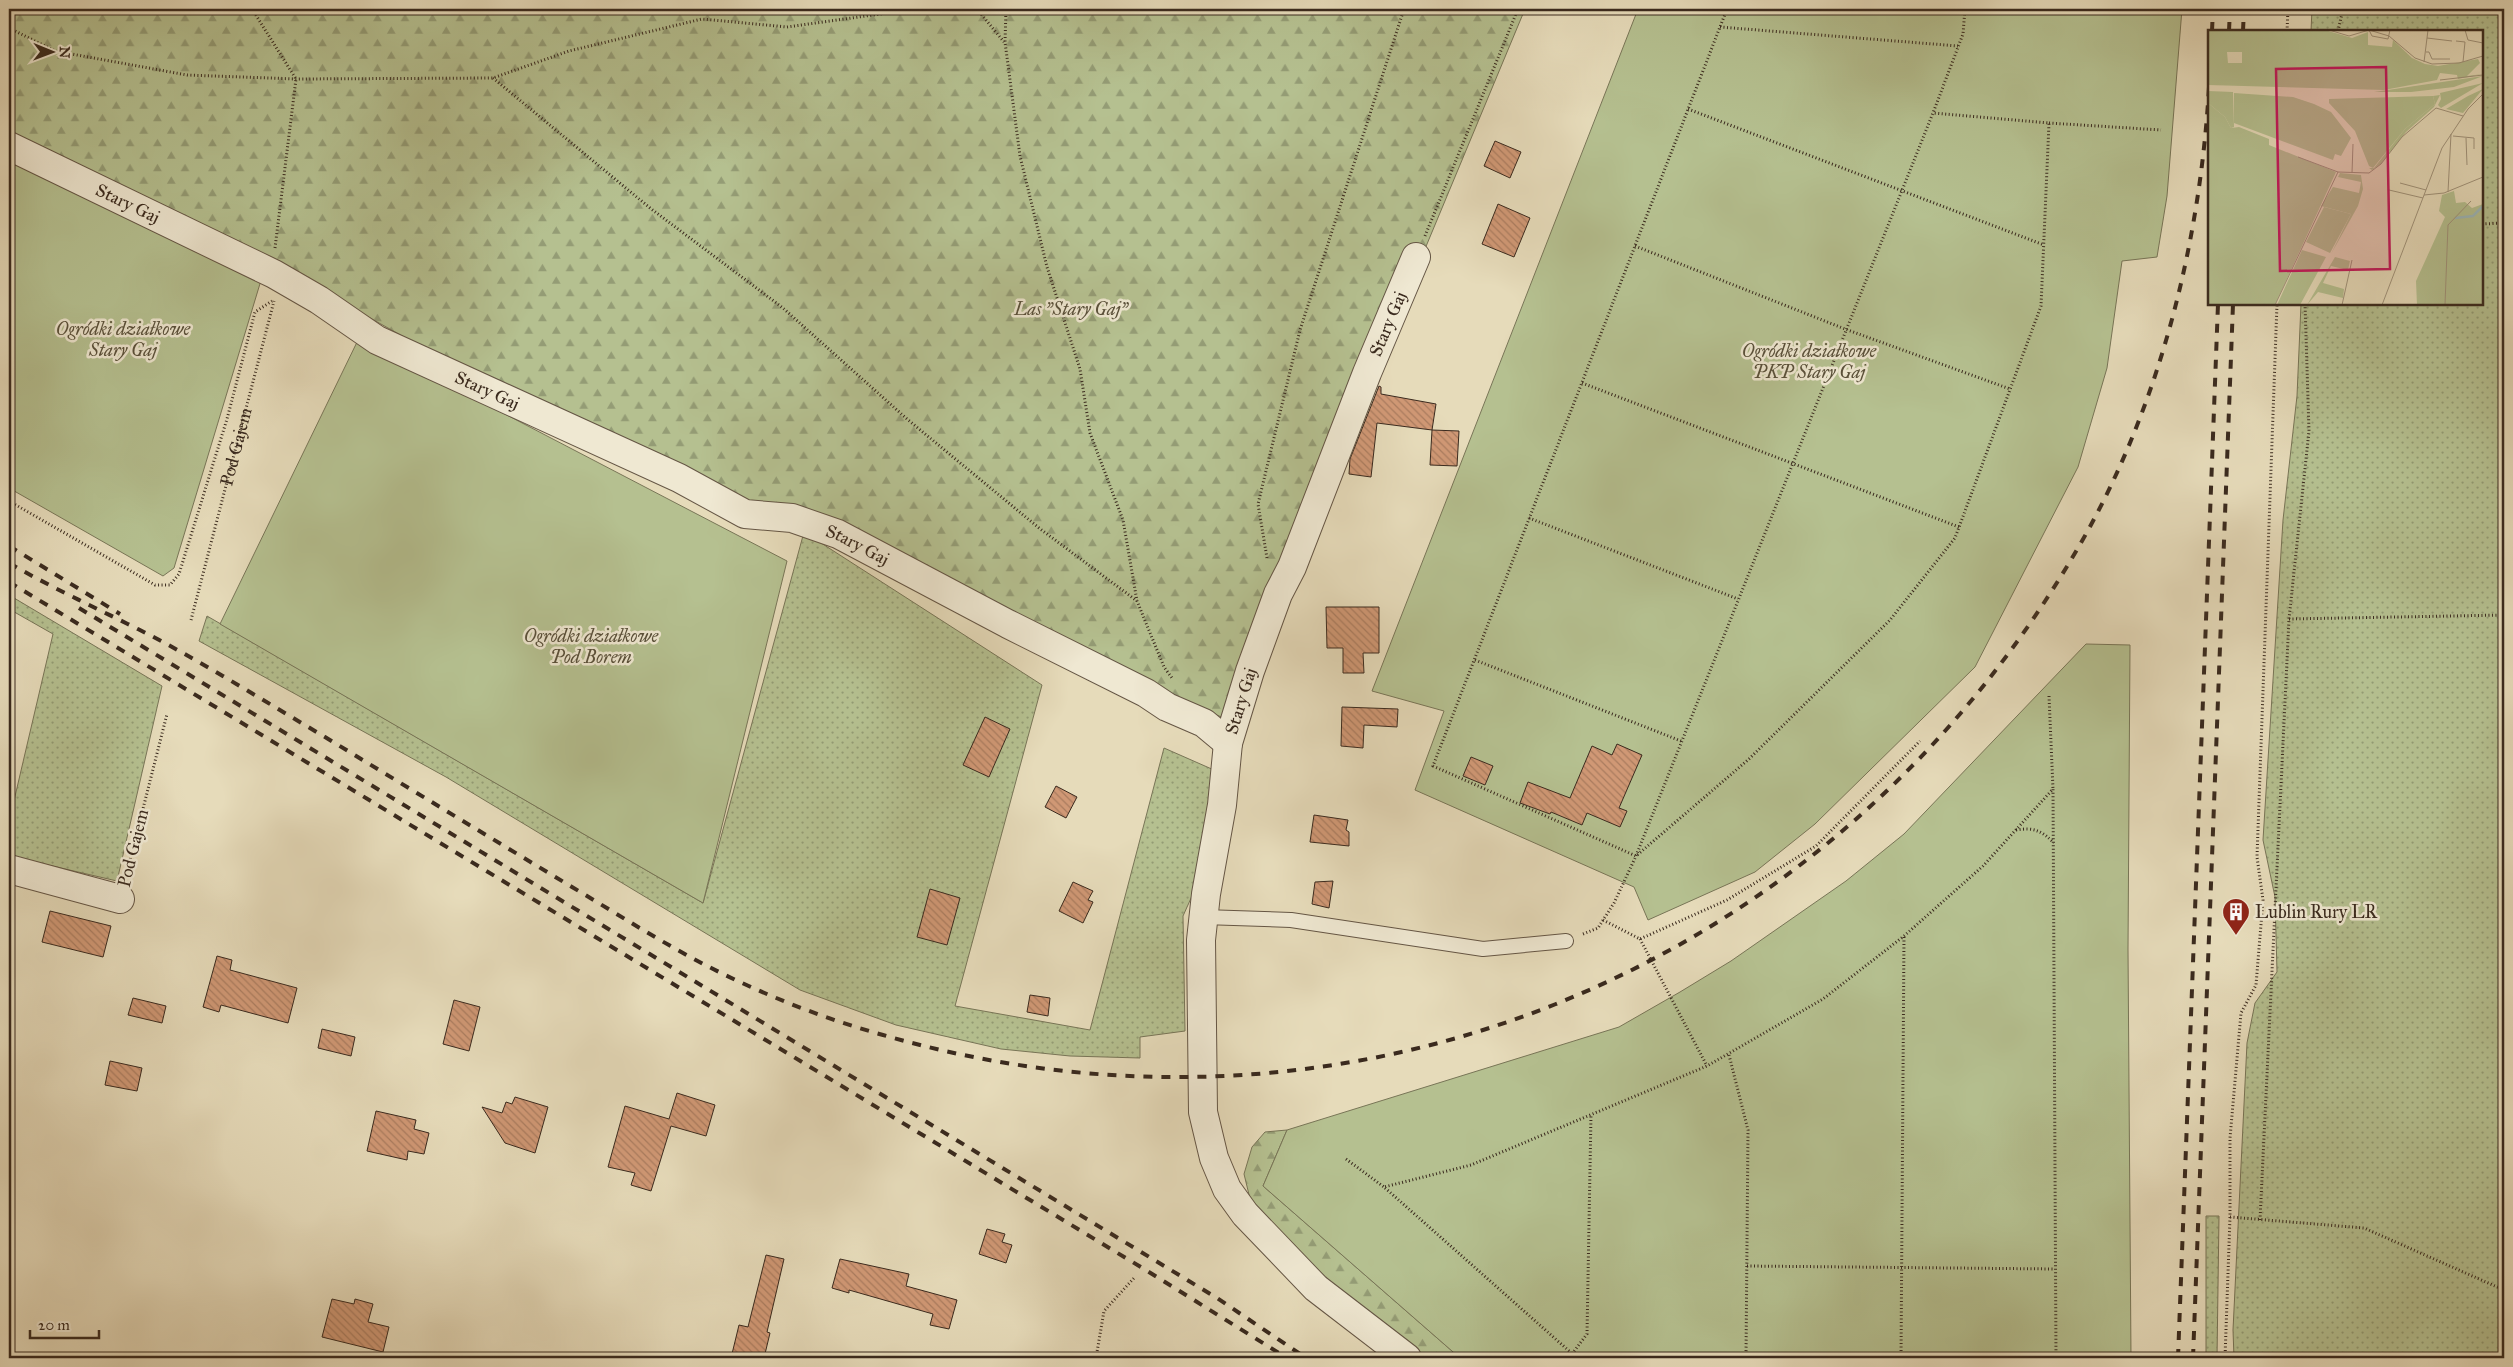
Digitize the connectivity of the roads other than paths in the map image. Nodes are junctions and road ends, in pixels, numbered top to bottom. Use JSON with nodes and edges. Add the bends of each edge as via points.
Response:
{"nodes":[{"id":1,"x":9,"y":146,"type":"edge"},
{"id":2,"x":1416,"y":257,"type":"road end"},
{"id":3,"x":1228,"y":743,"type":"junction"},
{"id":4,"x":9,"y":868,"type":"edge"},
{"id":5,"x":120,"y":899,"type":"road end"},
{"id":6,"x":1202,"y":917,"type":"junction"},
{"id":7,"x":1566,"y":942,"type":"road end"},
{"id":8,"x":1407,"y":1358,"type":"edge"}],
"edges":[{"from":1,"to":3,"type":"street","name":"Stary Gaj","via":[[274,287],[319,300],[377,340],[679,478],[746,514],[792,518],[838,534],[1146,693],[1167,707],[1204,723]]},
{"from":2,"to":3,"type":"street","name":"Stary Gaj","via":[[1292,567],[1278,594],[1245,684]]},
{"from":3,"to":6,"type":"street","via":[[1222,805]]},
{"from":4,"to":5,"type":"street","name":"Pod Gajem"},
{"from":6,"to":7,"type":"lane","via":[[1291,920],[1484,949]]},
{"from":6,"to":8,"type":"street","via":[[1203,1112],[1214,1158],[1227,1189],[1262,1235],[1316,1288]]}]}
